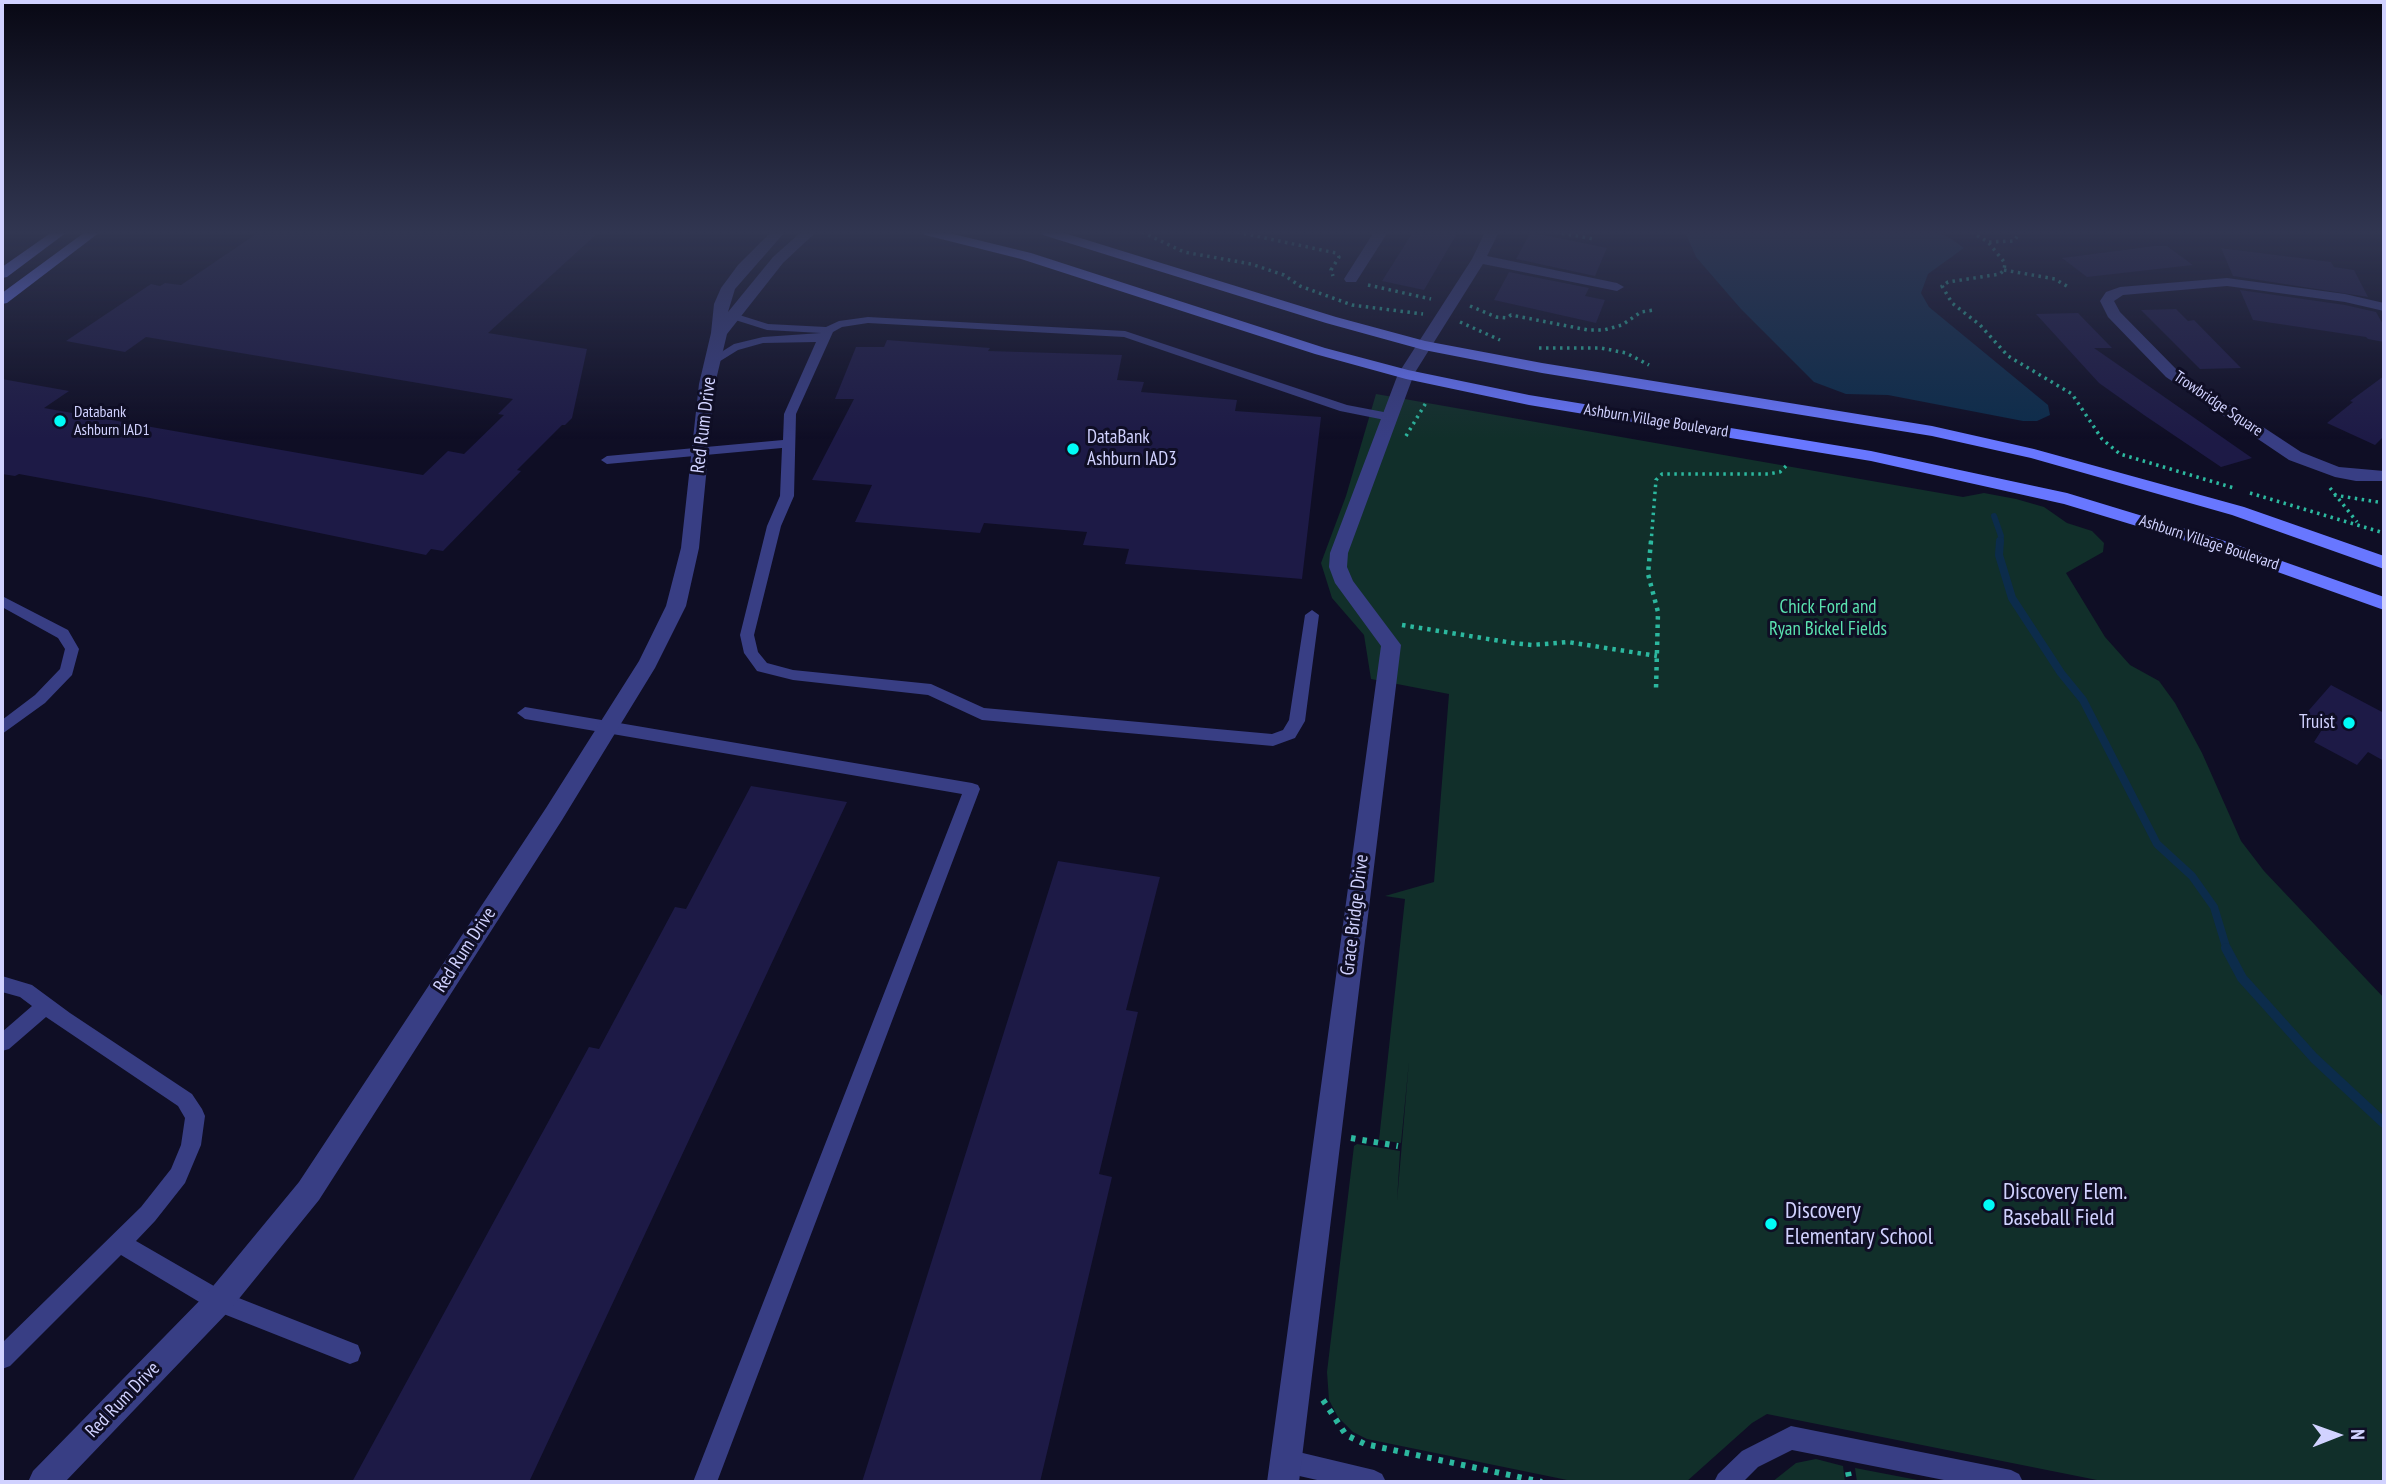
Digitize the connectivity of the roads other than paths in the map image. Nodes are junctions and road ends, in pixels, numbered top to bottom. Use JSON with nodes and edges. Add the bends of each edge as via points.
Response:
{"nodes":[{"id":1,"x":722,"y":301,"type":"edge"},
{"id":2,"x":745,"y":301,"type":"edge"},
{"id":3,"x":1167,"y":301,"type":"edge"},
{"id":4,"x":1271,"y":301,"type":"edge"},
{"id":5,"x":1452,"y":301,"type":"edge"},
{"id":6,"x":2107,"y":301,"type":"edge"},
{"id":7,"x":2359,"y":301,"type":"edge"},
{"id":8,"x":2384,"y":307,"type":"edge"},
{"id":9,"x":726,"y":325,"type":"junction"},
{"id":10,"x":826,"y":334,"type":"junction"},
{"id":11,"x":1424,"y":345,"type":"junction"},
{"id":12,"x":712,"y":361,"type":"junction"},
{"id":13,"x":1406,"y":374,"type":"junction"},
{"id":14,"x":1390,"y":417,"type":"junction"},
{"id":15,"x":790,"y":443,"type":"junction"},
{"id":16,"x":701,"y":451,"type":"junction"},
{"id":17,"x":607,"y":460,"type":"dead end"},
{"id":18,"x":2384,"y":476,"type":"edge"},
{"id":19,"x":2384,"y":563,"type":"edge"},
{"id":20,"x":2,"y":601,"type":"edge"},
{"id":21,"x":2384,"y":604,"type":"edge"},
{"id":22,"x":1312,"y":615,"type":"dead end"},
{"id":23,"x":524,"y":713,"type":"dead end"},
{"id":24,"x":2,"y":728,"type":"edge"},
{"id":25,"x":607,"y":728,"type":"junction"},
{"id":26,"x":2,"y":984,"type":"edge"},
{"id":27,"x":46,"y":1006,"type":"junction"},
{"id":28,"x":2,"y":1043,"type":"edge"},
{"id":29,"x":120,"y":1242,"type":"junction"},
{"id":30,"x":219,"y":1301,"type":"junction"},
{"id":31,"x":350,"y":1353,"type":"dead end"},
{"id":32,"x":2,"y":1357,"type":"edge"},
{"id":33,"x":1284,"y":1472,"type":"edge"},
{"id":34,"x":44,"y":1482,"type":"edge"},
{"id":35,"x":705,"y":1482,"type":"edge"},
{"id":36,"x":1374,"y":1482,"type":"edge"},
{"id":37,"x":1726,"y":1482,"type":"edge"},
{"id":38,"x":2011,"y":1482,"type":"edge"}],
"edges":[{"from":1,"to":9,"type":"street","name":"Red Rum Drive"},
{"from":2,"to":9,"type":"street","name":"Red Rum Drive"},
{"from":3,"to":13,"type":"main road","name":"Ashburn Village Boulevard"},
{"from":4,"to":11,"type":"main road","name":"Ashburn Village Boulevard"},
{"from":5,"to":11,"type":"street","name":"Grace Bridge Drive"},
{"from":6,"to":18,"type":"street","name":"Trowbridge Square","via":[[2113,314],[2172,374],[2295,456],[2335,472]]},
{"from":7,"to":8,"type":"street","name":"Trowbridge Square"},
{"from":9,"to":10,"type":"lane","via":[[808,327]]},
{"from":9,"to":12,"type":"street","name":"Red Rum Drive"},
{"from":10,"to":12,"type":"lane","via":[[763,340],[734,347]]},
{"from":10,"to":14,"type":"lane","via":[[854,319],[1125,334],[1344,408]]},
{"from":10,"to":15,"type":"lane","via":[[790,414]]},
{"from":11,"to":13,"type":"street","name":"Grace Bridge Drive"},
{"from":11,"to":19,"type":"main road","name":"Ashburn Village Boulevard","via":[[1931,431],[2034,454],[2238,511]]},
{"from":12,"to":16,"type":"street","name":"Red Rum Drive"},
{"from":13,"to":14,"type":"street","name":"Grace Bridge Drive"},
{"from":13,"to":21,"type":"main road","name":"Ashburn Village Boulevard","via":[[1529,400],[1871,456],[2016,487],[2222,546]]},
{"from":14,"to":33,"type":"street","name":"Grace Bridge Drive","via":[[1339,553],[1344,583],[1391,645]]},
{"from":15,"to":16,"type":"lane"},
{"from":15,"to":22,"type":"lane","via":[[787,496],[774,526],[747,635],[751,653],[762,667],[793,675],[931,690],[982,714],[1273,740],[1289,734],[1297,721]]},
{"from":16,"to":17,"type":"lane"},
{"from":16,"to":25,"type":"street","name":"Red Rum Drive","via":[[690,548],[676,606],[648,663]]},
{"from":20,"to":24,"type":"lane","via":[[63,634],[72,649],[67,671]]},
{"from":23,"to":25,"type":"lane"},
{"from":25,"to":30,"type":"street","name":"Red Rum Drive","via":[[309,1191]]},
{"from":25,"to":35,"type":"lane","via":[[972,789]]},
{"from":26,"to":27,"type":"lane","via":[[26,991]]},
{"from":27,"to":28,"type":"lane"},
{"from":27,"to":29,"type":"lane","via":[[185,1100],[195,1116],[191,1145],[178,1176]]},
{"from":29,"to":30,"type":"lane"},
{"from":29,"to":32,"type":"lane"},
{"from":30,"to":31,"type":"lane"},
{"from":30,"to":34,"type":"street","name":"Red Rum Drive"},
{"from":33,"to":36,"type":"lane"},
{"from":37,"to":38,"type":"lane","via":[[1750,1459],[1791,1438]]}]}
